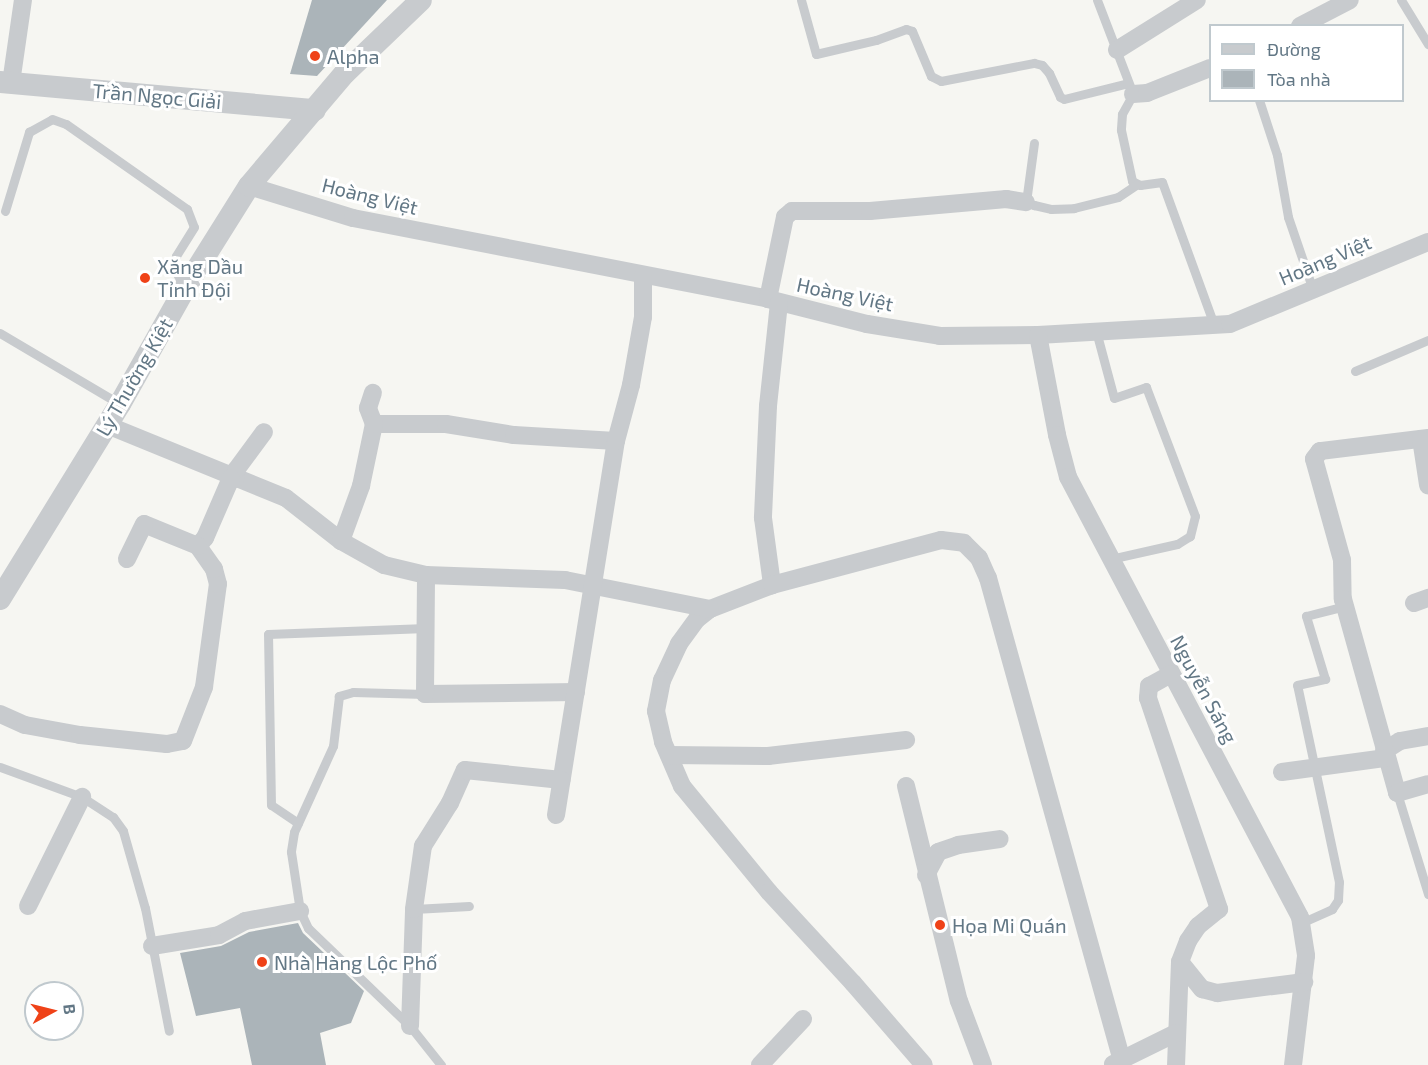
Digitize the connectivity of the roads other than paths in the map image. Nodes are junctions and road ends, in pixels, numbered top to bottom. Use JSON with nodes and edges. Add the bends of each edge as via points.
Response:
{"nodes":[{"id":1,"x":23,"y":0,"type":"edge"},
{"id":2,"x":421,"y":0,"type":"edge"},
{"id":3,"x":801,"y":0,"type":"edge"},
{"id":4,"x":1097,"y":0,"type":"edge"},
{"id":5,"x":1197,"y":0,"type":"edge"},
{"id":6,"x":1350,"y":0,"type":"edge"},
{"id":7,"x":1401,"y":0,"type":"edge"},
{"id":8,"x":1304,"y":24,"type":"edge"},
{"id":9,"x":1428,"y":44,"type":"edge"},
{"id":10,"x":1117,"y":50,"type":"junction"},
{"id":11,"x":1209,"y":68,"type":"edge"},
{"id":12,"x":6,"y":82,"type":"edge"},
{"id":13,"x":1130,"y":88,"type":"junction"},
{"id":14,"x":1260,"y":102,"type":"edge"},
{"id":15,"x":315,"y":110,"type":"junction"},
{"id":16,"x":1035,"y":143,"type":"dead end"},
{"id":17,"x":1136,"y":185,"type":"junction"},
{"id":18,"x":249,"y":186,"type":"junction"},
{"id":19,"x":1026,"y":202,"type":"junction"},
{"id":20,"x":4,"y":211,"type":"dead end"},
{"id":21,"x":1428,"y":242,"type":"edge"},
{"id":22,"x":643,"y":276,"type":"junction"},
{"id":23,"x":185,"y":288,"type":"junction"},
{"id":24,"x":1313,"y":290,"type":"junction"},
{"id":25,"x":773,"y":301,"type":"junction"},
{"id":26,"x":1214,"y":326,"type":"junction"},
{"id":27,"x":1096,"y":331,"type":"junction"},
{"id":28,"x":0,"y":333,"type":"edge"},
{"id":29,"x":1038,"y":335,"type":"junction"},
{"id":30,"x":1428,"y":340,"type":"edge"},
{"id":31,"x":1355,"y":371,"type":"dead end"},
{"id":32,"x":373,"y":393,"type":"dead end"},
{"id":33,"x":120,"y":404,"type":"junction"},
{"id":34,"x":374,"y":424,"type":"junction"},
{"id":35,"x":107,"y":426,"type":"junction"},
{"id":36,"x":264,"y":432,"type":"dead end"},
{"id":37,"x":1424,"y":438,"type":"edge"},
{"id":38,"x":616,"y":441,"type":"junction"},
{"id":39,"x":233,"y":478,"type":"junction"},
{"id":40,"x":1428,"y":485,"type":"edge"},
{"id":41,"x":341,"y":541,"type":"junction"},
{"id":42,"x":198,"y":546,"type":"junction"},
{"id":43,"x":127,"y":558,"type":"dead end"},
{"id":44,"x":1110,"y":559,"type":"junction"},
{"id":45,"x":426,"y":575,"type":"junction"},
{"id":46,"x":772,"y":585,"type":"junction"},
{"id":47,"x":593,"y":587,"type":"junction"},
{"id":48,"x":2,"y":592,"type":"edge"},
{"id":49,"x":1345,"y":606,"type":"junction"},
{"id":50,"x":710,"y":609,"type":"junction"},
{"id":51,"x":426,"y":628,"type":"junction"},
{"id":52,"x":1171,"y":674,"type":"junction"},
{"id":53,"x":576,"y":692,"type":"junction"},
{"id":54,"x":425,"y":694,"type":"junction"},
{"id":55,"x":0,"y":714,"type":"edge"},
{"id":56,"x":1428,"y":736,"type":"edge"},
{"id":57,"x":906,"y":740,"type":"dead end"},
{"id":58,"x":1385,"y":754,"type":"junction"},
{"id":59,"x":669,"y":755,"type":"junction"},
{"id":60,"x":0,"y":767,"type":"edge"},
{"id":61,"x":1314,"y":768,"type":"junction"},
{"id":62,"x":1282,"y":772,"type":"dead end"},
{"id":63,"x":561,"y":780,"type":"junction"},
{"id":64,"x":1428,"y":784,"type":"edge"},
{"id":65,"x":906,"y":786,"type":"dead end"},
{"id":66,"x":1397,"y":793,"type":"junction"},
{"id":67,"x":82,"y":796,"type":"junction"},
{"id":68,"x":556,"y":815,"type":"dead end"},
{"id":69,"x":298,"y":823,"type":"junction"},
{"id":70,"x":1000,"y":839,"type":"dead end"},
{"id":71,"x":926,"y":875,"type":"junction"},
{"id":72,"x":1428,"y":894,"type":"edge"},
{"id":73,"x":28,"y":906,"type":"dead end"},
{"id":74,"x":469,"y":906,"type":"dead end"},
{"id":75,"x":414,"y":909,"type":"junction"},
{"id":76,"x":300,"y":910,"type":"junction"},
{"id":77,"x":1301,"y":923,"type":"junction"},
{"id":78,"x":152,"y":946,"type":"junction"},
{"id":79,"x":1180,"y":962,"type":"junction"},
{"id":80,"x":1304,"y":982,"type":"junction"},
{"id":81,"x":803,"y":1018,"type":"dead end"},
{"id":82,"x":410,"y":1026,"type":"junction"},
{"id":83,"x":169,"y":1031,"type":"dead end"},
{"id":84,"x":1176,"y":1033,"type":"junction"},
{"id":85,"x":1117,"y":1063,"type":"edge"},
{"id":86,"x":441,"y":1065,"type":"edge"},
{"id":87,"x":760,"y":1065,"type":"edge"},
{"id":88,"x":924,"y":1065,"type":"edge"},
{"id":89,"x":983,"y":1065,"type":"edge"},
{"id":90,"x":1176,"y":1065,"type":"edge"},
{"id":91,"x":1293,"y":1065,"type":"edge"}],
"edges":[{"from":1,"to":12,"type":"street"},
{"from":2,"to":15,"type":"street","name":"Lý Thường Kiệt","via":[[345,73]]},
{"from":3,"to":13,"type":"lane","via":[[816,54],[906,29],[912,31],[931,76],[941,81],[1034,63],[1049,73],[1064,99]]},
{"from":4,"to":10,"type":"lane"},
{"from":5,"to":10,"type":"street"},
{"from":6,"to":8,"type":"street"},
{"from":7,"to":9,"type":"lane"},
{"from":10,"to":13,"type":"lane"},
{"from":11,"to":13,"type":"street","via":[[1147,93]]},
{"from":12,"to":15,"type":"street","name":"Trần Ngọc Giải"},
{"from":13,"to":17,"type":"lane","via":[[1121,130]]},
{"from":14,"to":24,"type":"lane","via":[[1277,155],[1288,217]]},
{"from":15,"to":18,"type":"street","name":"Lý Thường Kiệt"},
{"from":16,"to":19,"type":"lane"},
{"from":17,"to":19,"type":"lane","via":[[1118,197],[1074,208],[1041,208]]},
{"from":17,"to":26,"type":"lane","via":[[1162,182]]},
{"from":18,"to":22,"type":"street","name":"Hoàng Việt","via":[[353,218]]},
{"from":18,"to":23,"type":"street","name":"Lý Thường Kiệt"},
{"from":19,"to":25,"type":"street","via":[[1006,199],[870,211],[792,210],[785,217]]},
{"from":20,"to":23,"type":"lane","via":[[29,132],[52,119],[66,124],[187,209],[194,227],[173,267]]},
{"from":21,"to":24,"type":"street","name":"Hoàng Việt"},
{"from":22,"to":25,"type":"street","name":"Hoàng Việt"},
{"from":22,"to":38,"type":"street","via":[[643,317]]},
{"from":23,"to":33,"type":"street","name":"Lý Thường Kiệt"},
{"from":24,"to":26,"type":"street","name":"Hoàng Việt","via":[[1230,324]]},
{"from":25,"to":29,"type":"street","name":"Hoàng Việt","via":[[867,324],[940,336]]},
{"from":25,"to":46,"type":"street","via":[[763,518]]},
{"from":26,"to":27,"type":"street","name":"Hoàng Việt"},
{"from":27,"to":29,"type":"street","name":"Hoàng Việt"},
{"from":27,"to":44,"type":"lane","via":[[1114,398],[1146,387],[1195,516],[1190,536],[1177,543]]},
{"from":28,"to":33,"type":"lane"},
{"from":29,"to":44,"type":"street","name":"Nguyễn Sáng","via":[[1068,477]]},
{"from":30,"to":31,"type":"lane"},
{"from":32,"to":34,"type":"street","via":[[368,408]]},
{"from":33,"to":35,"type":"street","name":"Lý Thường Kiệt"},
{"from":34,"to":38,"type":"street","via":[[446,424],[514,435]]},
{"from":34,"to":41,"type":"street","via":[[358,500]]},
{"from":35,"to":39,"type":"street"},
{"from":35,"to":48,"type":"street","name":"Lý Thường Kiệt"},
{"from":36,"to":39,"type":"street"},
{"from":37,"to":40,"type":"street"},
{"from":37,"to":49,"type":"street","via":[[1316,454],[1314,459],[1342,560]]},
{"from":38,"to":47,"type":"street"},
{"from":39,"to":41,"type":"street","via":[[286,498]]},
{"from":39,"to":42,"type":"street"},
{"from":41,"to":45,"type":"street","via":[[384,565]]},
{"from":42,"to":43,"type":"street","via":[[144,524]]},
{"from":42,"to":55,"type":"street","via":[[214,569],[218,584],[204,687],[183,741],[167,744],[80,735],[24,725]]},
{"from":44,"to":52,"type":"street","name":"Nguyễn Sáng"},
{"from":45,"to":47,"type":"street","via":[[565,580]]},
{"from":45,"to":51,"type":"street"},
{"from":46,"to":50,"type":"street"},
{"from":46,"to":85,"type":"street","via":[[941,540],[964,543],[979,558],[988,578]]},
{"from":47,"to":50,"type":"street"},
{"from":47,"to":53,"type":"street"},
{"from":49,"to":58,"type":"street"},
{"from":49,"to":61,"type":"lane","via":[[1306,616],[1325,679],[1297,685]]},
{"from":50,"to":59,"type":"street","via":[[688,628],[662,680],[656,711]]},
{"from":51,"to":54,"type":"street"},
{"from":51,"to":69,"type":"lane","via":[[268,634],[271,806]]},
{"from":52,"to":77,"type":"street","name":"Nguyễn Sáng"},
{"from":52,"to":79,"type":"street","via":[[1149,686],[1148,698],[1219,909],[1198,926]]},
{"from":53,"to":54,"type":"street"},
{"from":53,"to":63,"type":"street"},
{"from":54,"to":69,"type":"lane","via":[[353,692],[339,696],[333,746]]},
{"from":56,"to":58,"type":"street","via":[[1400,741]]},
{"from":57,"to":59,"type":"street","via":[[768,756]]},
{"from":58,"to":61,"type":"street"},
{"from":58,"to":66,"type":"street"},
{"from":59,"to":88,"type":"street","via":[[682,786],[715,828]]},
{"from":60,"to":67,"type":"lane"},
{"from":61,"to":62,"type":"street"},
{"from":61,"to":77,"type":"lane","via":[[1339,882],[1338,900],[1332,909]]},
{"from":63,"to":68,"type":"street"},
{"from":63,"to":75,"type":"street","via":[[465,770],[423,846]]},
{"from":64,"to":66,"type":"street"},
{"from":65,"to":71,"type":"street"},
{"from":66,"to":72,"type":"lane"},
{"from":67,"to":73,"type":"street"},
{"from":67,"to":78,"type":"lane","via":[[113,817],[123,831]]},
{"from":69,"to":76,"type":"lane","via":[[291,852]]},
{"from":70,"to":71,"type":"street","via":[[938,852]]},
{"from":71,"to":89,"type":"street","via":[[959,1001]]},
{"from":74,"to":75,"type":"lane"},
{"from":75,"to":82,"type":"street"},
{"from":76,"to":78,"type":"street","via":[[245,921],[219,935]]},
{"from":76,"to":82,"type":"lane","via":[[308,928]]},
{"from":77,"to":80,"type":"street","name":"Nguyễn Sáng","via":[[1306,956]]},
{"from":78,"to":83,"type":"lane"},
{"from":79,"to":80,"type":"street","via":[[1202,989],[1217,993]]},
{"from":79,"to":84,"type":"street"},
{"from":80,"to":91,"type":"street","name":"Nguyễn Sáng"},
{"from":81,"to":87,"type":"street"},
{"from":82,"to":86,"type":"lane"},
{"from":84,"to":85,"type":"street"},
{"from":84,"to":90,"type":"street"}]}
